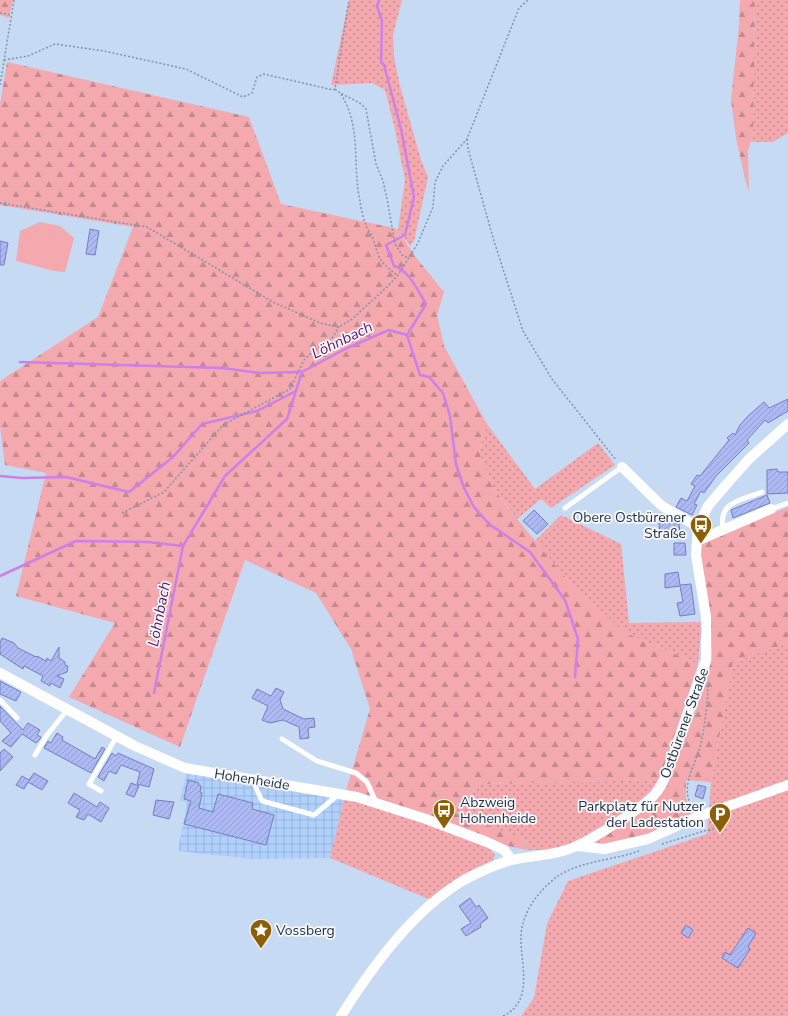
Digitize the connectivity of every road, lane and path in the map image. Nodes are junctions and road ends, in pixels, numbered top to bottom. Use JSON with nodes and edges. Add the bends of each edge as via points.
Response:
{"nodes":[{"id":1,"x":14,"y":0,"type":"edge"},
{"id":2,"x":349,"y":0,"type":"edge"},
{"id":3,"x":528,"y":0,"type":"edge"},
{"id":4,"x":0,"y":13,"type":"edge"},
{"id":5,"x":11,"y":15,"type":"junction"},
{"id":6,"x":4,"y":60,"type":"junction"},
{"id":7,"x":0,"y":85,"type":"edge"},
{"id":8,"x":335,"y":89,"type":"junction"},
{"id":9,"x":341,"y":94,"type":"junction"},
{"id":10,"x":467,"y":139,"type":"junction"},
{"id":11,"x":0,"y":203,"type":"edge"},
{"id":12,"x":408,"y":258,"type":"junction"},
{"id":13,"x":397,"y":275,"type":"junction"},
{"id":14,"x":340,"y":327,"type":"junction"},
{"id":15,"x":788,"y":424,"type":"edge"},
{"id":16,"x":622,"y":467,"type":"junction"},
{"id":17,"x":762,"y":492,"type":"dead end"},
{"id":18,"x":788,"y":503,"type":"edge"},
{"id":19,"x":565,"y":508,"type":"dead end"},
{"id":20,"x":771,"y":509,"type":"joint"},
{"id":21,"x":122,"y":513,"type":"dead end"},
{"id":22,"x":698,"y":527,"type":"junction"},
{"id":23,"x":723,"y":530,"type":"junction"},
{"id":24,"x":696,"y":541,"type":"junction"},
{"id":25,"x":0,"y":673,"type":"edge"},
{"id":26,"x":708,"y":681,"type":"dead end"},
{"id":27,"x":0,"y":700,"type":"edge"},
{"id":28,"x":68,"y":709,"type":"junction"},
{"id":29,"x":17,"y":718,"type":"dead end"},
{"id":30,"x":117,"y":736,"type":"junction"},
{"id":31,"x":282,"y":739,"type":"dead end"},
{"id":32,"x":35,"y":755,"type":"dead end"},
{"id":33,"x":251,"y":778,"type":"junction"},
{"id":34,"x":788,"y":785,"type":"edge"},
{"id":35,"x":102,"y":791,"type":"dead end"},
{"id":36,"x":340,"y":794,"type":"junction"},
{"id":37,"x":376,"y":803,"type":"junction"},
{"id":38,"x":697,"y":817,"type":"junction"},
{"id":39,"x":727,"y":826,"type":"dead end"},
{"id":40,"x":660,"y":844,"type":"dead end"},
{"id":41,"x":577,"y":846,"type":"junction"},
{"id":42,"x":646,"y":849,"type":"dead end"},
{"id":43,"x":512,"y":860,"type":"junction"},
{"id":44,"x":341,"y":1016,"type":"edge"},
{"id":45,"x":503,"y":1016,"type":"edge"}],
"edges":[{"from":1,"to":5,"type":"path"},
{"from":2,"to":8,"type":"path"},
{"from":3,"to":10,"type":"path","via":[[519,8]]},
{"from":4,"to":5,"type":"path"},
{"from":5,"to":6,"type":"path"},
{"from":6,"to":7,"type":"path"},
{"from":6,"to":8,"type":"path","via":[[28,56],[55,44],[104,51],[186,69],[243,97],[252,93],[257,77],[264,74]]},
{"from":8,"to":9,"type":"path"},
{"from":9,"to":12,"type":"path","via":[[362,104],[366,109],[395,244],[402,255]]},
{"from":9,"to":13,"type":"path","via":[[352,119],[360,201],[366,226],[379,260]]},
{"from":10,"to":12,"type":"path","via":[[443,166],[435,182],[433,207],[418,243]]},
{"from":10,"to":16,"type":"path","via":[[494,241],[523,331],[552,379]]},
{"from":11,"to":14,"type":"path","via":[[147,227],[273,302],[320,323]]},
{"from":12,"to":13,"type":"path"},
{"from":13,"to":14,"type":"path","via":[[374,300]]},
{"from":14,"to":21,"type":"path","via":[[332,338],[304,360],[290,389],[223,425],[164,492]]},
{"from":15,"to":22,"type":"street","name":"Ostbürener Straße","via":[[749,459],[725,486],[708,506]]},
{"from":16,"to":19,"type":"lane"},
{"from":16,"to":22,"type":"street","via":[[662,506]]},
{"from":17,"to":23,"type":"lane","via":[[728,506],[722,515]]},
{"from":18,"to":20,"type":"lane"},
{"from":20,"to":23,"type":"street"},
{"from":22,"to":24,"type":"street","name":"Ostbürener Straße"},
{"from":23,"to":24,"type":"street"},
{"from":24,"to":41,"type":"street","name":"Ostbürener Straße","via":[[706,617],[706,660],[669,768],[662,784],[647,803]]},
{"from":25,"to":28,"type":"street","name":"Hohenheide"},
{"from":26,"to":38,"type":"path","via":[[700,747],[691,769],[688,788],[689,801]]},
{"from":27,"to":29,"type":"lane"},
{"from":28,"to":30,"type":"street","name":"Hohenheide"},
{"from":28,"to":32,"type":"lane"},
{"from":30,"to":33,"type":"street","name":"Hohenheide","via":[[185,768]]},
{"from":30,"to":35,"type":"lane","via":[[89,784]]},
{"from":31,"to":37,"type":"lane","via":[[317,761],[356,773],[367,782]]},
{"from":33,"to":36,"type":"street","name":"Hohenheide"},
{"from":33,"to":36,"type":"lane","via":[[262,801],[314,815]]},
{"from":34,"to":38,"type":"street"},
{"from":36,"to":37,"type":"street","name":"Hohenheide"},
{"from":37,"to":43,"type":"street","name":"Hohenheide","via":[[487,842],[504,850]]},
{"from":38,"to":41,"type":"street","via":[[648,839],[604,849]]},
{"from":39,"to":40,"type":"path"},
{"from":41,"to":43,"type":"street","name":"Ostbürener Straße","via":[[564,851]]},
{"from":42,"to":45,"type":"path","via":[[582,866],[560,876],[540,893],[528,909],[521,936],[524,983],[522,994],[514,1009]]},
{"from":43,"to":44,"type":"street","name":"Ostbürener Straße","via":[[464,880],[425,911],[394,942],[367,975]]}]}
